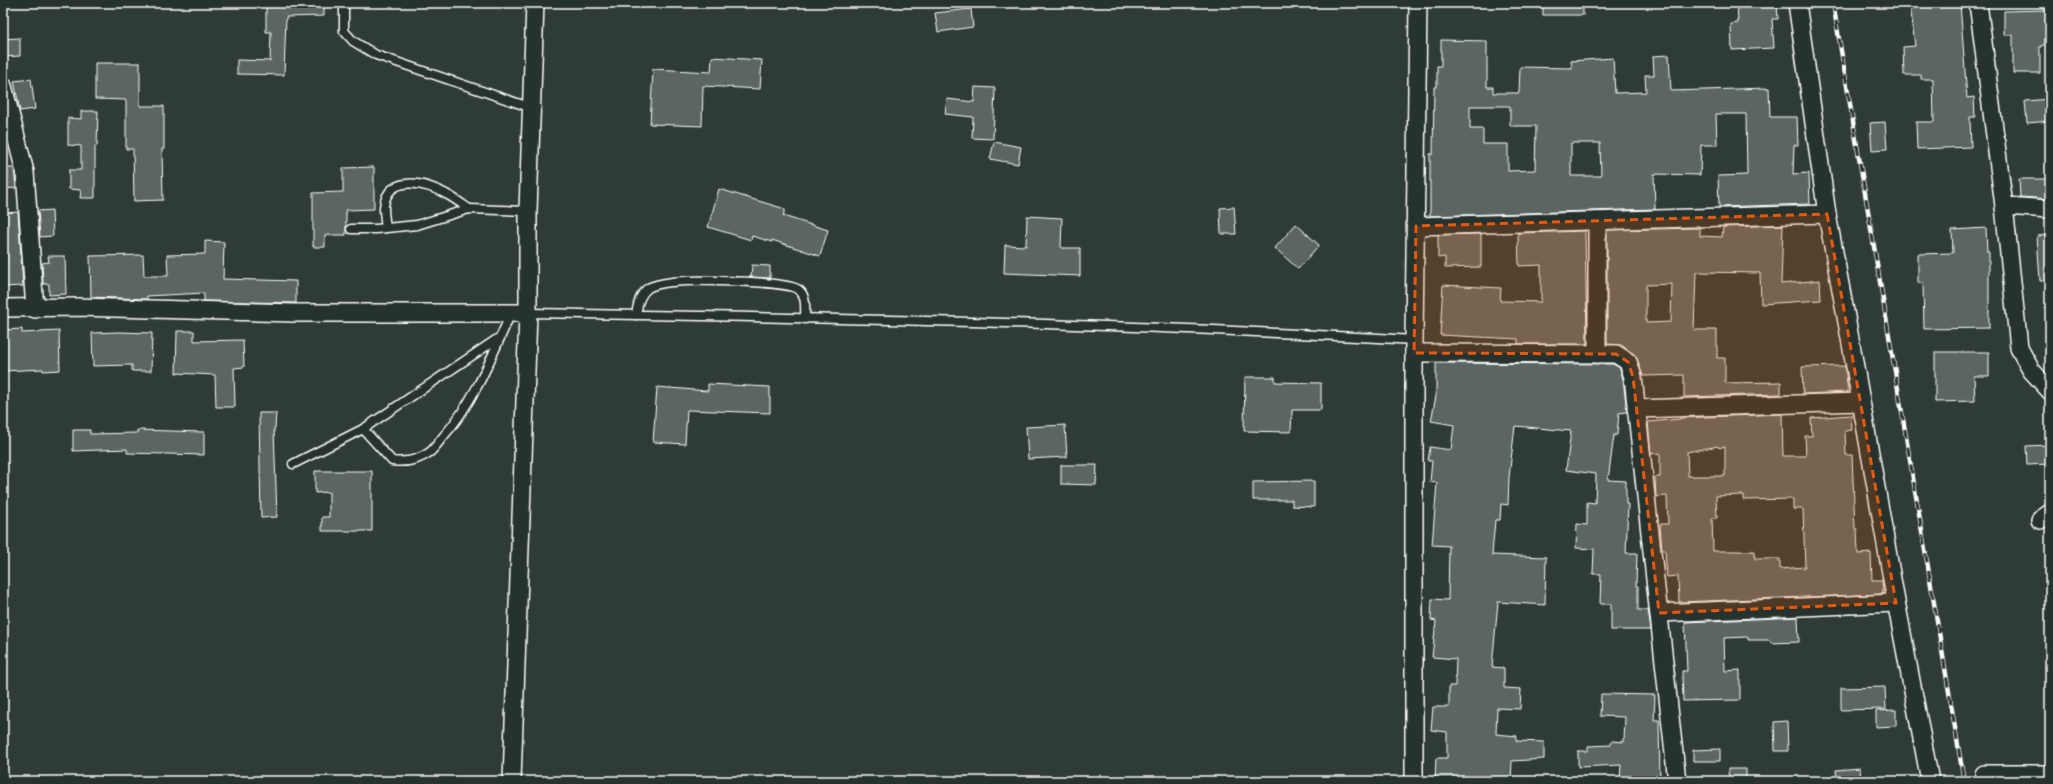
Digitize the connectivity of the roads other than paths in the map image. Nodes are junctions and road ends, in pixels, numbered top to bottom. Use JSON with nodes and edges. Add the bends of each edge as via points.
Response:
{"nodes":[{"id":1,"x":344,"y":3,"type":"edge"},
{"id":2,"x":535,"y":3,"type":"edge"},
{"id":3,"x":1418,"y":3,"type":"edge"},
{"id":4,"x":1797,"y":3,"type":"edge"},
{"id":5,"x":1978,"y":3,"type":"edge"},
{"id":6,"x":3,"y":86,"type":"edge"},
{"id":7,"x":532,"y":108,"type":"junction"},
{"id":8,"x":2004,"y":206,"type":"junction"},
{"id":9,"x":469,"y":209,"type":"junction"},
{"id":10,"x":2050,"y":209,"type":"edge"},
{"id":11,"x":528,"y":212,"type":"junction"},
{"id":12,"x":1827,"y":214,"type":"junction"},
{"id":13,"x":1597,"y":221,"type":"junction"},
{"id":14,"x":1416,"y":226,"type":"junction"},
{"id":15,"x":386,"y":228,"type":"junction"},
{"id":16,"x":351,"y":229,"type":"dead end"},
{"id":17,"x":3,"y":308,"type":"edge"},
{"id":18,"x":36,"y":309,"type":"junction"},
{"id":19,"x":511,"y":313,"type":"junction"},
{"id":20,"x":528,"y":313,"type":"junction"},
{"id":21,"x":636,"y":315,"type":"junction"},
{"id":22,"x":805,"y":319,"type":"junction"},
{"id":23,"x":501,"y":336,"type":"junction"},
{"id":24,"x":1414,"y":346,"type":"junction"},
{"id":25,"x":1597,"y":354,"type":"junction"},
{"id":26,"x":2050,"y":391,"type":"edge"},
{"id":27,"x":1861,"y":402,"type":"junction"},
{"id":28,"x":1636,"y":409,"type":"junction"},
{"id":29,"x":363,"y":429,"type":"junction"},
{"id":30,"x":293,"y":464,"type":"dead end"},
{"id":31,"x":1896,"y":603,"type":"junction"},
{"id":32,"x":1659,"y":613,"type":"junction"},
{"id":33,"x":1984,"y":774,"type":"dead end"},
{"id":34,"x":2050,"y":774,"type":"edge"},
{"id":35,"x":512,"y":781,"type":"edge"},
{"id":36,"x":1414,"y":781,"type":"edge"},
{"id":37,"x":1676,"y":781,"type":"edge"},
{"id":38,"x":1930,"y":781,"type":"edge"}],
"edges":[{"from":1,"to":7,"type":"lane","via":[[344,31],[353,41],[376,55]]},
{"from":2,"to":7,"type":"street"},
{"from":3,"to":14,"type":"street"},
{"from":4,"to":12,"type":"street"},
{"from":5,"to":8,"type":"street"},
{"from":6,"to":18,"type":"street","via":[[25,172]]},
{"from":7,"to":11,"type":"street"},
{"from":8,"to":10,"type":"street"},
{"from":8,"to":26,"type":"street","via":[[2019,348],[2030,370]]},
{"from":9,"to":11,"type":"lane"},
{"from":9,"to":15,"type":"lane","via":[[417,225]]},
{"from":9,"to":15,"type":"lane","via":[[440,191],[422,184],[407,183],[390,191],[384,206]]},
{"from":11,"to":20,"type":"street"},
{"from":12,"to":13,"type":"street"},
{"from":12,"to":27,"type":"street"},
{"from":13,"to":14,"type":"street"},
{"from":13,"to":25,"type":"street"},
{"from":14,"to":24,"type":"street"},
{"from":15,"to":16,"type":"lane"},
{"from":17,"to":18,"type":"street"},
{"from":18,"to":19,"type":"street","via":[[77,307],[294,313]]},
{"from":19,"to":20,"type":"street"},
{"from":19,"to":23,"type":"lane"},
{"from":20,"to":21,"type":"lane"},
{"from":20,"to":35,"type":"street"},
{"from":21,"to":22,"type":"lane"},
{"from":21,"to":22,"type":"lane","via":[[640,296],[648,288],[658,284],[741,282],[796,287],[805,299]]},
{"from":22,"to":24,"type":"lane","via":[[1224,330]]},
{"from":23,"to":29,"type":"lane"},
{"from":23,"to":29,"type":"lane","via":[[475,389],[451,429],[430,452],[415,460],[402,463],[392,461]]},
{"from":24,"to":25,"type":"street"},
{"from":24,"to":36,"type":"street"},
{"from":25,"to":28,"type":"street","via":[[1616,354],[1628,362],[1633,377]]},
{"from":27,"to":28,"type":"street"},
{"from":27,"to":31,"type":"street"},
{"from":28,"to":32,"type":"street"},
{"from":29,"to":30,"type":"lane"},
{"from":31,"to":32,"type":"street"},
{"from":31,"to":38,"type":"street"},
{"from":32,"to":37,"type":"street"},
{"from":33,"to":34,"type":"street"}]}
